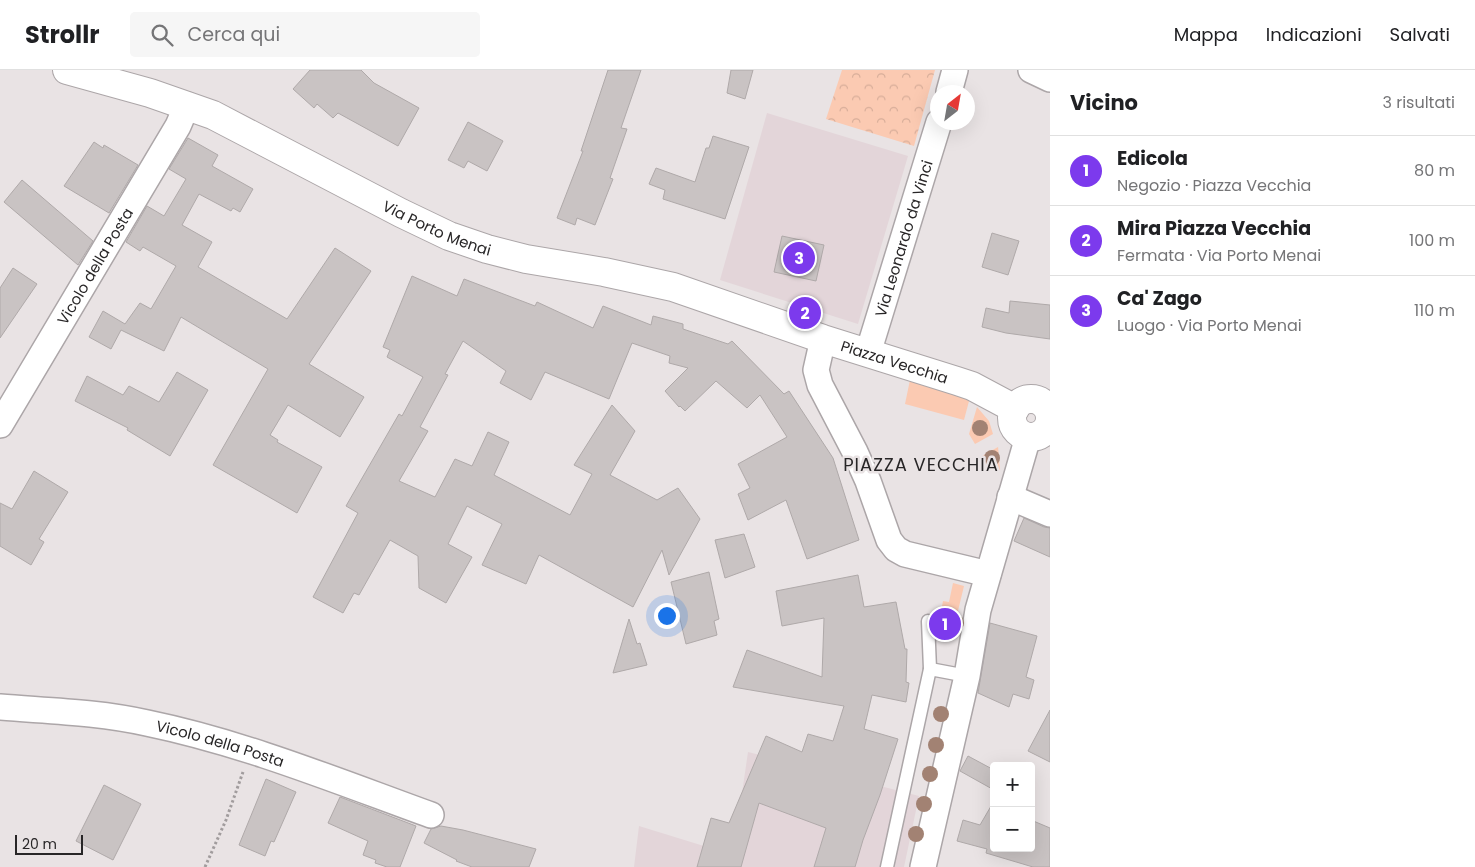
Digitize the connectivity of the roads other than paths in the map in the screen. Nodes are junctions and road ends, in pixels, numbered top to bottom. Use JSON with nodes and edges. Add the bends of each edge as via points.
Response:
{"nodes":[{"id":1,"x":67,"y":70,"type":"edge"},
{"id":2,"x":956,"y":70,"type":"edge"},
{"id":3,"x":1031,"y":70,"type":"edge"},
{"id":4,"x":1050,"y":79,"type":"edge"},
{"id":5,"x":951,"y":85,"type":"edge"},
{"id":6,"x":187,"y":105,"type":"junction"},
{"id":7,"x":937,"y":130,"type":"edge"},
{"id":8,"x":824,"y":339,"type":"junction"},
{"id":9,"x":868,"y":353,"type":"junction"},
{"id":10,"x":1015,"y":409,"type":"junction"},
{"id":11,"x":1050,"y":413,"type":"edge"},
{"id":12,"x":0,"y":425,"type":"edge"},
{"id":13,"x":1028,"y":437,"type":"junction"},
{"id":14,"x":1010,"y":497,"type":"junction"},
{"id":15,"x":1050,"y":514,"type":"edge"},
{"id":16,"x":988,"y":574,"type":"junction"},
{"id":17,"x":928,"y":621,"type":"dead end"},
{"id":18,"x":930,"y":669,"type":"junction"},
{"id":19,"x":967,"y":676,"type":"junction"},
{"id":20,"x":0,"y":707,"type":"edge"},
{"id":21,"x":431,"y":815,"type":"dead end"},
{"id":22,"x":887,"y":867,"type":"edge"},
{"id":23,"x":923,"y":867,"type":"edge"}],
"edges":[{"from":1,"to":6,"type":"street","name":"Via Porto Menai"},
{"from":2,"to":5,"type":"street"},
{"from":3,"to":4,"type":"street"},
{"from":6,"to":8,"type":"street","name":"Via Porto Menai","via":[[229,123],[449,236],[526,259],[672,287]]},
{"from":6,"to":12,"type":"street","name":"Vicolo della Posta","via":[[178,126]]},
{"from":7,"to":9,"type":"street","name":"Via Leonardo da Vinci"},
{"from":8,"to":9,"type":"street","name":"Piazza Vecchia"},
{"from":8,"to":16,"type":"street","name":"Piazza Vecchia","via":[[816,370],[820,385],[856,452],[890,542],[905,554]]},
{"from":9,"to":10,"type":"street","name":"Piazza Vecchia","via":[[972,386]]},
{"from":10,"to":11,"type":"street","via":[[1024,401],[1034,400],[1044,404]]},
{"from":10,"to":13,"type":"street","via":[[1014,426]]},
{"from":11,"to":13,"type":"street","via":[[1046,430]]},
{"from":13,"to":14,"type":"street"},
{"from":14,"to":15,"type":"street"},
{"from":14,"to":16,"type":"street"},
{"from":16,"to":19,"type":"street","via":[[978,610]]},
{"from":17,"to":18,"type":"lane"},
{"from":18,"to":19,"type":"lane"},
{"from":18,"to":22,"type":"lane"},
{"from":19,"to":23,"type":"street"},
{"from":20,"to":21,"type":"street","name":"Vicolo della Posta","via":[[98,714],[147,723],[251,750]]}]}
